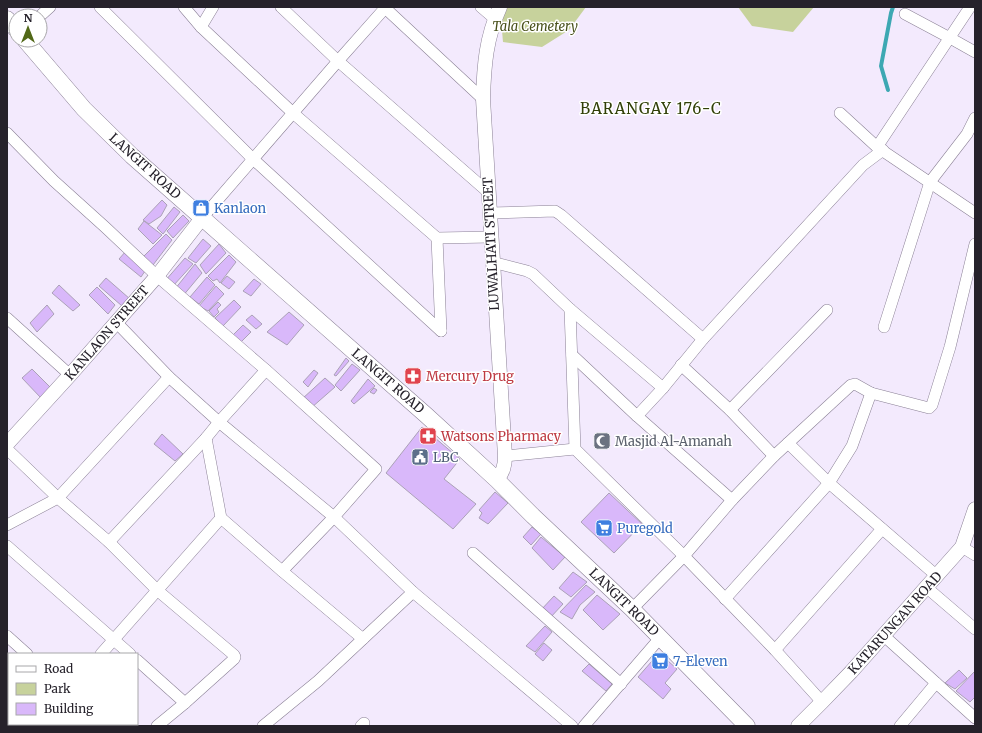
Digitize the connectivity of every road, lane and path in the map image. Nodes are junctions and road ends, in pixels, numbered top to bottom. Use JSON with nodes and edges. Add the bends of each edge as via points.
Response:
{"nodes":[{"id":1,"x":100,"y":7,"type":"edge"},
{"id":2,"x":184,"y":7,"type":"edge"},
{"id":3,"x":213,"y":7,"type":"edge"},
{"id":4,"x":281,"y":7,"type":"edge"},
{"id":5,"x":385,"y":7,"type":"edge"},
{"id":6,"x":481,"y":7,"type":"edge"},
{"id":7,"x":970,"y":7,"type":"edge"},
{"id":8,"x":497,"y":13,"type":"edge"},
{"id":9,"x":905,"y":14,"type":"dead end"},
{"id":10,"x":201,"y":27,"type":"junction"},
{"id":11,"x":950,"y":38,"type":"junction"},
{"id":12,"x":32,"y":48,"type":"edge"},
{"id":13,"x":975,"y":52,"type":"edge"},
{"id":14,"x":338,"y":61,"type":"junction"},
{"id":15,"x":483,"y":99,"type":"junction"},
{"id":16,"x":293,"y":113,"type":"junction"},
{"id":17,"x":840,"y":113,"type":"dead end"},
{"id":18,"x":975,"y":118,"type":"edge"},
{"id":19,"x":7,"y":133,"type":"edge"},
{"id":20,"x":971,"y":136,"type":"edge"},
{"id":21,"x":880,"y":148,"type":"junction"},
{"id":22,"x":253,"y":159,"type":"junction"},
{"id":23,"x":930,"y":182,"type":"junction"},
{"id":24,"x":488,"y":192,"type":"junction"},
{"id":25,"x":975,"y":213,"type":"edge"},
{"id":26,"x":490,"y":214,"type":"junction"},
{"id":27,"x":202,"y":218,"type":"junction"},
{"id":28,"x":491,"y":237,"type":"junction"},
{"id":29,"x":437,"y":238,"type":"junction"},
{"id":30,"x":975,"y":244,"type":"edge"},
{"id":31,"x":492,"y":262,"type":"junction"},
{"id":32,"x":157,"y":276,"type":"junction"},
{"id":33,"x":570,"y":309,"type":"junction"},
{"id":34,"x":827,"y":310,"type":"dead end"},
{"id":35,"x":7,"y":318,"type":"edge"},
{"id":36,"x":116,"y":322,"type":"junction"},
{"id":37,"x":884,"y":327,"type":"dead end"},
{"id":38,"x":703,"y":339,"type":"junction"},
{"id":39,"x":572,"y":355,"type":"junction"},
{"id":40,"x":681,"y":365,"type":"junction"},
{"id":41,"x":266,"y":370,"type":"junction"},
{"id":42,"x":70,"y":375,"type":"junction"},
{"id":43,"x":169,"y":377,"type":"junction"},
{"id":44,"x":663,"y":388,"type":"junction"},
{"id":45,"x":871,"y":392,"type":"junction"},
{"id":46,"x":730,"y":410,"type":"junction"},
{"id":47,"x":637,"y":416,"type":"junction"},
{"id":48,"x":219,"y":422,"type":"junction"},
{"id":49,"x":206,"y":438,"type":"junction"},
{"id":50,"x":788,"y":443,"type":"junction"},
{"id":51,"x":7,"y":444,"type":"edge"},
{"id":52,"x":7,"y":449,"type":"edge"},
{"id":53,"x":575,"y":449,"type":"junction"},
{"id":54,"x":505,"y":456,"type":"junction"},
{"id":55,"x":774,"y":456,"type":"junction"},
{"id":56,"x":497,"y":480,"type":"junction"},
{"id":57,"x":829,"y":483,"type":"junction"},
{"id":58,"x":58,"y":498,"type":"junction"},
{"id":59,"x":732,"y":500,"type":"junction"},
{"id":60,"x":975,"y":509,"type":"edge"},
{"id":61,"x":334,"y":517,"type":"junction"},
{"id":62,"x":220,"y":518,"type":"junction"},
{"id":63,"x":7,"y":525,"type":"edge"},
{"id":64,"x":882,"y":529,"type":"junction"},
{"id":65,"x":109,"y":542,"type":"junction"},
{"id":66,"x":7,"y":546,"type":"edge"},
{"id":67,"x":962,"y":547,"type":"junction"},
{"id":68,"x":472,"y":553,"type":"dead end"},
{"id":69,"x":975,"y":555,"type":"edge"},
{"id":70,"x":684,"y":556,"type":"junction"},
{"id":71,"x":282,"y":571,"type":"junction"},
{"id":72,"x":937,"y":576,"type":"junction"},
{"id":73,"x":926,"y":587,"type":"junction"},
{"id":74,"x":157,"y":590,"type":"junction"},
{"id":75,"x":413,"y":592,"type":"junction"},
{"id":76,"x":725,"y":598,"type":"junction"},
{"id":77,"x":632,"y":609,"type":"junction"},
{"id":78,"x":975,"y":629,"type":"edge"},
{"id":79,"x":883,"y":635,"type":"junction"},
{"id":80,"x":7,"y":636,"type":"edge"},
{"id":81,"x":660,"y":638,"type":"junction"},
{"id":82,"x":114,"y":639,"type":"junction"},
{"id":83,"x":363,"y":639,"type":"junction"},
{"id":84,"x":775,"y":650,"type":"junction"},
{"id":85,"x":26,"y":653,"type":"edge"},
{"id":86,"x":102,"y":653,"type":"edge"},
{"id":87,"x":129,"y":653,"type":"edge"},
{"id":88,"x":138,"y":661,"type":"edge"},
{"id":89,"x":936,"y":683,"type":"junction"},
{"id":90,"x":621,"y":684,"type":"junction"},
{"id":91,"x":185,"y":702,"type":"junction"},
{"id":92,"x":822,"y":702,"type":"junction"},
{"id":93,"x":975,"y":718,"type":"edge"},
{"id":94,"x":157,"y":726,"type":"edge"},
{"id":95,"x":263,"y":726,"type":"edge"},
{"id":96,"x":572,"y":726,"type":"edge"},
{"id":97,"x":584,"y":726,"type":"edge"},
{"id":98,"x":746,"y":726,"type":"edge"},
{"id":99,"x":798,"y":726,"type":"edge"},
{"id":100,"x":900,"y":726,"type":"edge"}],
"edges":[{"from":1,"to":22,"type":"street"},
{"from":2,"to":10,"type":"street"},
{"from":3,"to":10,"type":"street"},
{"from":4,"to":14,"type":"street"},
{"from":5,"to":14,"type":"street"},
{"from":5,"to":15,"type":"street"},
{"from":6,"to":8,"type":"street"},
{"from":7,"to":11,"type":"street"},
{"from":8,"to":15,"type":"street","name":"LUWALHATI STREET","via":[[485,56]]},
{"from":9,"to":11,"type":"street"},
{"from":10,"to":16,"type":"street"},
{"from":11,"to":13,"type":"street"},
{"from":11,"to":21,"type":"street"},
{"from":12,"to":27,"type":"main road","name":"LANGIT ROAD","via":[[84,109]]},
{"from":14,"to":16,"type":"street"},
{"from":14,"to":24,"type":"street"},
{"from":15,"to":24,"type":"street","name":"LUWALHATI STREET"},
{"from":16,"to":22,"type":"street"},
{"from":16,"to":29,"type":"street"},
{"from":17,"to":21,"type":"street"},
{"from":18,"to":20,"type":"street"},
{"from":19,"to":32,"type":"street","via":[[54,181]]},
{"from":20,"to":23,"type":"street"},
{"from":21,"to":23,"type":"street"},
{"from":21,"to":38,"type":"street"},
{"from":22,"to":27,"type":"street"},
{"from":22,"to":29,"type":"street","via":[[441,331]]},
{"from":23,"to":25,"type":"street"},
{"from":23,"to":37,"type":"street"},
{"from":24,"to":26,"type":"street","name":"LUWALHATI STREET"},
{"from":26,"to":28,"type":"street","name":"LUWALHATI STREET"},
{"from":26,"to":38,"type":"street","via":[[555,211],[561,214]]},
{"from":27,"to":32,"type":"street","name":"KANLAON STREET"},
{"from":27,"to":56,"type":"main road","name":"LANGIT ROAD"},
{"from":28,"to":29,"type":"street"},
{"from":28,"to":31,"type":"street","name":"LUWALHATI STREET"},
{"from":30,"to":45,"type":"street","via":[[950,346],[932,405],[928,408]]},
{"from":31,"to":33,"type":"street","via":[[527,270]]},
{"from":31,"to":54,"type":"street","name":"LUWALHATI STREET"},
{"from":32,"to":36,"type":"street","name":"KANLAON STREET"},
{"from":32,"to":41,"type":"street"},
{"from":33,"to":39,"type":"street"},
{"from":33,"to":44,"type":"street"},
{"from":34,"to":46,"type":"street"},
{"from":35,"to":42,"type":"street"},
{"from":36,"to":42,"type":"street","name":"KANLAON STREET"},
{"from":36,"to":43,"type":"street"},
{"from":38,"to":40,"type":"street"},
{"from":39,"to":47,"type":"street"},
{"from":39,"to":53,"type":"street"},
{"from":40,"to":44,"type":"street"},
{"from":40,"to":46,"type":"street"},
{"from":41,"to":48,"type":"street"},
{"from":41,"to":61,"type":"street","via":[[376,469]]},
{"from":42,"to":51,"type":"street","name":"KANLAON STREET"},
{"from":43,"to":48,"type":"street"},
{"from":43,"to":58,"type":"street"},
{"from":44,"to":47,"type":"street"},
{"from":45,"to":50,"type":"street","via":[[855,384],[851,385]]},
{"from":45,"to":57,"type":"street","via":[[852,446]]},
{"from":46,"to":55,"type":"street"},
{"from":47,"to":59,"type":"street"},
{"from":48,"to":49,"type":"street"},
{"from":48,"to":61,"type":"street"},
{"from":49,"to":62,"type":"street"},
{"from":49,"to":65,"type":"street"},
{"from":50,"to":55,"type":"street"},
{"from":50,"to":57,"type":"street"},
{"from":52,"to":58,"type":"street"},
{"from":53,"to":54,"type":"street"},
{"from":53,"to":70,"type":"street"},
{"from":54,"to":56,"type":"street","name":"LUWALHATI STREET","via":[[504,470]]},
{"from":55,"to":59,"type":"street"},
{"from":56,"to":77,"type":"main road","name":"LANGIT ROAD"},
{"from":57,"to":64,"type":"street"},
{"from":57,"to":76,"type":"street"},
{"from":58,"to":63,"type":"street"},
{"from":58,"to":65,"type":"street"},
{"from":59,"to":70,"type":"street"},
{"from":60,"to":67,"type":"street","name":"KATARUNGAN ROAD"},
{"from":61,"to":71,"type":"street"},
{"from":61,"to":75,"type":"street"},
{"from":62,"to":71,"type":"street"},
{"from":62,"to":74,"type":"street"},
{"from":64,"to":72,"type":"street"},
{"from":64,"to":84,"type":"street"},
{"from":65,"to":74,"type":"street"},
{"from":66,"to":82,"type":"street"},
{"from":67,"to":69,"type":"street"},
{"from":67,"to":72,"type":"street","name":"KATARUNGAN ROAD"},
{"from":68,"to":90,"type":"street"},
{"from":70,"to":76,"type":"street"},
{"from":70,"to":77,"type":"street"},
{"from":71,"to":83,"type":"street"},
{"from":72,"to":73,"type":"street","name":"KATARUNGAN ROAD"},
{"from":73,"to":78,"type":"street"},
{"from":73,"to":79,"type":"street","name":"KATARUNGAN ROAD"},
{"from":74,"to":82,"type":"street"},
{"from":74,"to":91,"type":"street","via":[[235,657]]},
{"from":75,"to":83,"type":"street"},
{"from":75,"to":96,"type":"street"},
{"from":76,"to":84,"type":"street"},
{"from":77,"to":81,"type":"main road","name":"LANGIT ROAD"},
{"from":79,"to":89,"type":"street"},
{"from":79,"to":92,"type":"street","name":"KATARUNGAN ROAD"},
{"from":80,"to":85,"type":"street"},
{"from":81,"to":90,"type":"street"},
{"from":81,"to":98,"type":"main road","name":"LANGIT ROAD"},
{"from":82,"to":86,"type":"street"},
{"from":82,"to":87,"type":"street"},
{"from":83,"to":95,"type":"street","via":[[318,682]]},
{"from":84,"to":92,"type":"street"},
{"from":88,"to":91,"type":"street"},
{"from":89,"to":93,"type":"street"},
{"from":89,"to":100,"type":"street"},
{"from":90,"to":97,"type":"street"},
{"from":91,"to":94,"type":"street"},
{"from":92,"to":99,"type":"street","name":"KATARUNGAN ROAD"}]}
